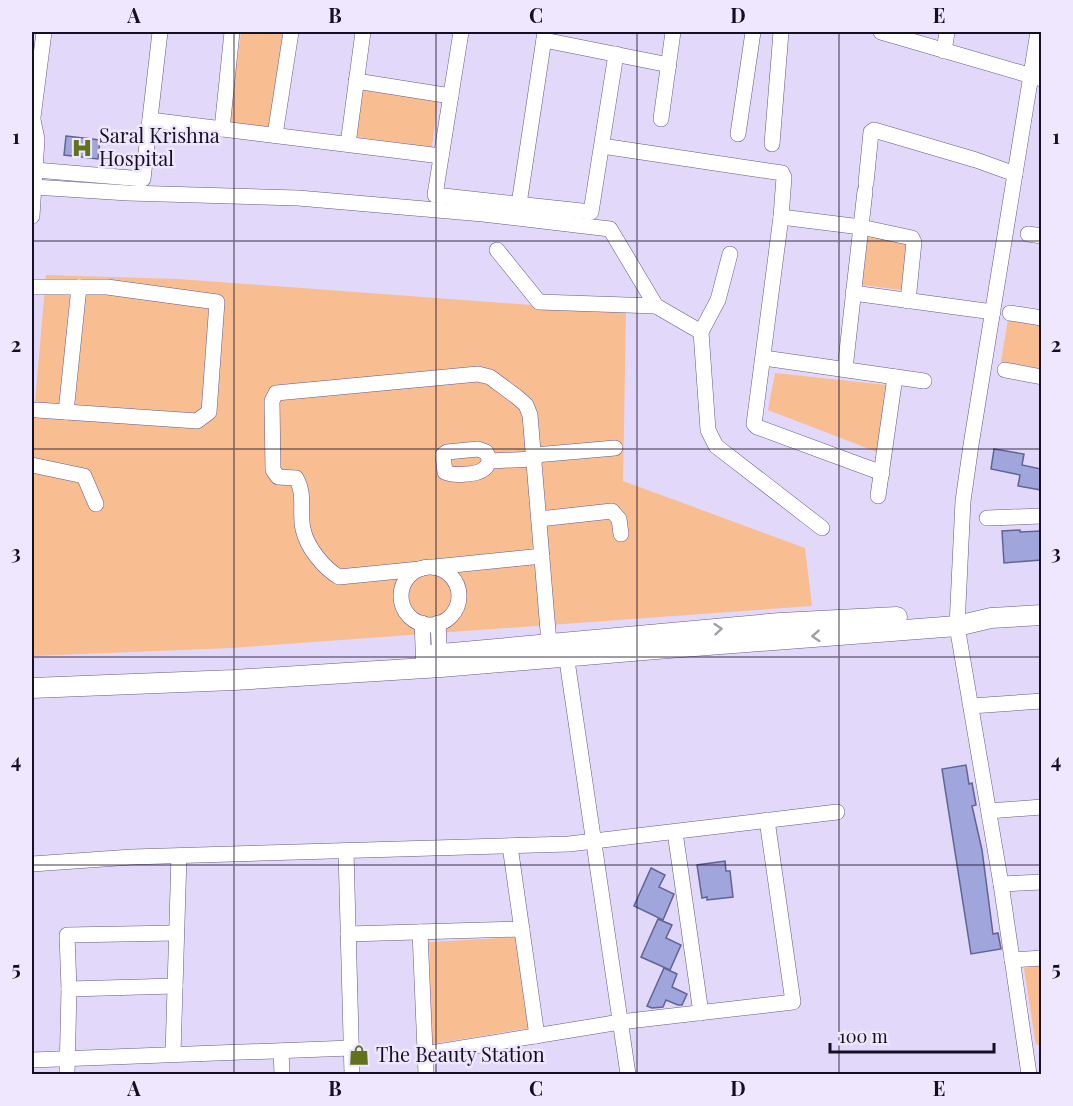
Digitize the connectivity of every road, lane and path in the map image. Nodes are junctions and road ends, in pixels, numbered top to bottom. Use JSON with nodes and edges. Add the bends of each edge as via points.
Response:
{"nodes":[{"id":1,"x":44,"y":32,"type":"edge"},
{"id":2,"x":160,"y":32,"type":"edge"},
{"id":3,"x":232,"y":32,"type":"edge"},
{"id":4,"x":291,"y":32,"type":"edge"},
{"id":5,"x":363,"y":32,"type":"edge"},
{"id":6,"x":461,"y":32,"type":"edge"},
{"id":7,"x":673,"y":32,"type":"edge"},
{"id":8,"x":753,"y":32,"type":"edge"},
{"id":9,"x":781,"y":32,"type":"edge"},
{"id":10,"x":881,"y":32,"type":"edge"},
{"id":11,"x":947,"y":32,"type":"edge"},
{"id":12,"x":1038,"y":32,"type":"edge"},
{"id":13,"x":545,"y":36,"type":"edge"},
{"id":14,"x":944,"y":51,"type":"junction"},
{"id":15,"x":616,"y":54,"type":"junction"},
{"id":16,"x":669,"y":65,"type":"junction"},
{"id":17,"x":1036,"y":78,"type":"edge"},
{"id":18,"x":356,"y":81,"type":"junction"},
{"id":19,"x":451,"y":96,"type":"junction"},
{"id":20,"x":661,"y":119,"type":"dead end"},
{"id":21,"x":150,"y":120,"type":"junction"},
{"id":22,"x":32,"y":122,"type":"edge"},
{"id":23,"x":222,"y":129,"type":"junction"},
{"id":24,"x":738,"y":134,"type":"dead end"},
{"id":25,"x":275,"y":135,"type":"junction"},
{"id":26,"x":348,"y":144,"type":"junction"},
{"id":27,"x":772,"y":144,"type":"dead end"},
{"id":28,"x":602,"y":146,"type":"junction"},
{"id":29,"x":441,"y":156,"type":"junction"},
{"id":30,"x":35,"y":170,"type":"junction"},
{"id":31,"x":1015,"y":174,"type":"junction"},
{"id":32,"x":34,"y":187,"type":"junction"},
{"id":33,"x":519,"y":204,"type":"junction"},
{"id":34,"x":32,"y":216,"type":"edge"},
{"id":35,"x":781,"y":217,"type":"junction"},
{"id":36,"x":861,"y":227,"type":"junction"},
{"id":37,"x":497,"y":250,"type":"dead end"},
{"id":38,"x":730,"y":254,"type":"dead end"},
{"id":39,"x":32,"y":286,"type":"edge"},
{"id":40,"x":79,"y":287,"type":"junction"},
{"id":41,"x":853,"y":293,"type":"junction"},
{"id":42,"x":908,"y":301,"type":"junction"},
{"id":43,"x":656,"y":306,"type":"junction"},
{"id":44,"x":993,"y":312,"type":"junction"},
{"id":45,"x":1010,"y":313,"type":"dead end"},
{"id":46,"x":1041,"y":318,"type":"edge"},
{"id":47,"x":702,"y":332,"type":"junction"},
{"id":48,"x":764,"y":358,"type":"junction"},
{"id":49,"x":845,"y":369,"type":"junction"},
{"id":50,"x":1005,"y":370,"type":"dead end"},
{"id":51,"x":895,"y":377,"type":"junction"},
{"id":52,"x":1041,"y":377,"type":"edge"},
{"id":53,"x":924,"y":381,"type":"dead end"},
{"id":54,"x":37,"y":410,"type":"dead end"},
{"id":55,"x":66,"y":412,"type":"junction"},
{"id":56,"x":615,"y":448,"type":"dead end"},
{"id":57,"x":535,"y":457,"type":"junction"},
{"id":58,"x":490,"y":461,"type":"dead end"},
{"id":59,"x":32,"y":465,"type":"edge"},
{"id":60,"x":882,"y":473,"type":"junction"},
{"id":61,"x":878,"y":496,"type":"dead end"},
{"id":62,"x":96,"y":504,"type":"dead end"},
{"id":63,"x":1041,"y":516,"type":"edge"},
{"id":64,"x":987,"y":518,"type":"dead end"},
{"id":65,"x":539,"y":519,"type":"junction"},
{"id":66,"x":822,"y":528,"type":"dead end"},
{"id":67,"x":621,"y":534,"type":"dead end"},
{"id":68,"x":542,"y":556,"type":"junction"},
{"id":69,"x":425,"y":568,"type":"junction"},
{"id":70,"x":1041,"y":607,"type":"edge"},
{"id":71,"x":1041,"y":615,"type":"edge"},
{"id":72,"x":958,"y":620,"type":"junction"},
{"id":73,"x":422,"y":623,"type":"junction"},
{"id":74,"x":438,"y":623,"type":"junction"},
{"id":75,"x":557,"y":651,"type":"junction"},
{"id":76,"x":432,"y":661,"type":"junction"},
{"id":77,"x":32,"y":675,"type":"edge"},
{"id":78,"x":32,"y":688,"type":"edge"},
{"id":79,"x":1041,"y":701,"type":"edge"},
{"id":80,"x":971,"y":706,"type":"junction"},
{"id":81,"x":1041,"y":807,"type":"edge"},
{"id":82,"x":989,"y":811,"type":"junction"},
{"id":83,"x":837,"y":812,"type":"dead end"},
{"id":84,"x":767,"y":820,"type":"junction"},
{"id":85,"x":675,"y":832,"type":"junction"},
{"id":86,"x":593,"y":841,"type":"junction"},
{"id":87,"x":510,"y":846,"type":"junction"},
{"id":88,"x":346,"y":851,"type":"junction"},
{"id":89,"x":179,"y":856,"type":"junction"},
{"id":90,"x":32,"y":864,"type":"edge"},
{"id":91,"x":1041,"y":882,"type":"edge"},
{"id":92,"x":1001,"y":884,"type":"junction"},
{"id":93,"x":522,"y":928,"type":"junction"},
{"id":94,"x":420,"y":932,"type":"junction"},
{"id":95,"x":176,"y":933,"type":"junction"},
{"id":96,"x":348,"y":934,"type":"junction"},
{"id":97,"x":1041,"y":958,"type":"edge"},
{"id":98,"x":1012,"y":960,"type":"junction"},
{"id":99,"x":175,"y":986,"type":"junction"},
{"id":100,"x":69,"y":989,"type":"junction"},
{"id":101,"x":701,"y":1013,"type":"junction"},
{"id":102,"x":620,"y":1022,"type":"junction"},
{"id":103,"x":537,"y":1036,"type":"junction"},
{"id":104,"x":351,"y":1048,"type":"junction"},
{"id":105,"x":1041,"y":1050,"type":"edge"},
{"id":106,"x":281,"y":1051,"type":"junction"},
{"id":107,"x":1026,"y":1053,"type":"junction"},
{"id":108,"x":173,"y":1054,"type":"junction"},
{"id":109,"x":425,"y":1054,"type":"junction"},
{"id":110,"x":68,"y":1058,"type":"junction"},
{"id":111,"x":32,"y":1060,"type":"edge"},
{"id":112,"x":67,"y":1074,"type":"edge"},
{"id":113,"x":282,"y":1074,"type":"edge"},
{"id":114,"x":352,"y":1074,"type":"edge"},
{"id":115,"x":426,"y":1074,"type":"edge"},
{"id":116,"x":628,"y":1074,"type":"edge"},
{"id":117,"x":1029,"y":1074,"type":"edge"}],
"edges":[{"from":1,"to":22,"type":"street"},
{"from":2,"to":21,"type":"street"},
{"from":3,"to":23,"type":"street"},
{"from":4,"to":25,"type":"street"},
{"from":5,"to":18,"type":"street"},
{"from":6,"to":19,"type":"street"},
{"from":7,"to":16,"type":"street"},
{"from":8,"to":24,"type":"street"},
{"from":9,"to":27,"type":"street"},
{"from":10,"to":14,"type":"street"},
{"from":11,"to":14,"type":"street"},
{"from":12,"to":17,"type":"street"},
{"from":13,"to":15,"type":"street"},
{"from":13,"to":33,"type":"street"},
{"from":14,"to":17,"type":"street"},
{"from":15,"to":16,"type":"street"},
{"from":15,"to":28,"type":"street"},
{"from":16,"to":20,"type":"street"},
{"from":17,"to":31,"type":"street"},
{"from":18,"to":19,"type":"street"},
{"from":18,"to":26,"type":"street"},
{"from":19,"to":29,"type":"street"},
{"from":21,"to":23,"type":"street"},
{"from":21,"to":30,"type":"street","via":[[143,179]]},
{"from":22,"to":30,"type":"street","via":[[38,139]]},
{"from":23,"to":25,"type":"street"},
{"from":25,"to":26,"type":"street"},
{"from":26,"to":29,"type":"street"},
{"from":28,"to":33,"type":"street","via":[[591,212]]},
{"from":28,"to":35,"type":"street","via":[[780,172],[784,177]]},
{"from":29,"to":33,"type":"street","via":[[435,195]]},
{"from":30,"to":32,"type":"street"},
{"from":31,"to":36,"type":"street","via":[[874,130]]},
{"from":31,"to":44,"type":"street"},
{"from":32,"to":34,"type":"street"},
{"from":32,"to":43,"type":"street","via":[[128,194],[298,198],[610,229]]},
{"from":35,"to":36,"type":"street"},
{"from":35,"to":48,"type":"street"},
{"from":36,"to":41,"type":"street"},
{"from":36,"to":42,"type":"street","via":[[914,239]]},
{"from":37,"to":43,"type":"street","via":[[539,302]]},
{"from":38,"to":47,"type":"street","via":[[718,300]]},
{"from":39,"to":40,"type":"street"},
{"from":40,"to":55,"type":"street"},
{"from":40,"to":55,"type":"street","via":[[107,287],[217,302],[209,412],[197,422]]},
{"from":41,"to":42,"type":"street"},
{"from":41,"to":49,"type":"street"},
{"from":42,"to":44,"type":"street"},
{"from":43,"to":47,"type":"street"},
{"from":44,"to":72,"type":"street","via":[[963,501]]},
{"from":45,"to":46,"type":"street"},
{"from":47,"to":66,"type":"street","via":[[708,430],[716,446]]},
{"from":48,"to":49,"type":"street"},
{"from":48,"to":60,"type":"street","via":[[756,426]]},
{"from":49,"to":51,"type":"street"},
{"from":50,"to":52,"type":"street"},
{"from":51,"to":53,"type":"street"},
{"from":51,"to":60,"type":"street"},
{"from":54,"to":55,"type":"street"},
{"from":56,"to":57,"type":"street"},
{"from":57,"to":58,"type":"street"},
{"from":57,"to":65,"type":"street"},
{"from":57,"to":69,"type":"street","via":[[526,405],[490,377],[478,374],[276,393],[272,401],[273,470],[278,477],[296,478],[302,488],[303,530],[329,571],[339,577]]},
{"from":59,"to":62,"type":"street","via":[[84,476]]},
{"from":60,"to":61,"type":"street"},
{"from":63,"to":64,"type":"street"},
{"from":65,"to":67,"type":"street","via":[[612,511],[619,519]]},
{"from":65,"to":68,"type":"street"},
{"from":68,"to":69,"type":"street"},
{"from":68,"to":75,"type":"street"},
{"from":69,"to":73,"type":"street","via":[[411,574],[402,591],[410,617]]},
{"from":69,"to":74,"type":"street","via":[[448,573],[458,590],[457,608]]},
{"from":70,"to":72,"type":"main road"},
{"from":71,"to":72,"type":"main road"},
{"from":72,"to":75,"type":"main road","via":[[780,623]]},
{"from":72,"to":80,"type":"street"},
{"from":73,"to":74,"type":"street"},
{"from":73,"to":76,"type":"street"},
{"from":74,"to":76,"type":"street"},
{"from":75,"to":76,"type":"main road"},
{"from":75,"to":86,"type":"street"},
{"from":76,"to":77,"type":"main road"},
{"from":76,"to":78,"type":"main road","via":[[234,680]]},
{"from":79,"to":80,"type":"street"},
{"from":80,"to":82,"type":"street"},
{"from":81,"to":82,"type":"street"},
{"from":82,"to":92,"type":"street"},
{"from":83,"to":84,"type":"street"},
{"from":84,"to":85,"type":"street"},
{"from":84,"to":101,"type":"street","via":[[793,1002]]},
{"from":85,"to":86,"type":"street"},
{"from":85,"to":101,"type":"street"},
{"from":86,"to":87,"type":"street"},
{"from":86,"to":102,"type":"street"},
{"from":87,"to":88,"type":"street"},
{"from":87,"to":93,"type":"street"},
{"from":88,"to":89,"type":"street"},
{"from":88,"to":96,"type":"street"},
{"from":89,"to":90,"type":"street"},
{"from":89,"to":95,"type":"street"},
{"from":91,"to":92,"type":"street"},
{"from":92,"to":98,"type":"street"},
{"from":93,"to":94,"type":"street"},
{"from":93,"to":103,"type":"street"},
{"from":94,"to":96,"type":"street"},
{"from":94,"to":109,"type":"street"},
{"from":95,"to":99,"type":"street"},
{"from":95,"to":100,"type":"street","via":[[67,935]]},
{"from":96,"to":104,"type":"street"},
{"from":97,"to":98,"type":"street"},
{"from":98,"to":107,"type":"street"},
{"from":99,"to":100,"type":"street"},
{"from":99,"to":108,"type":"street"},
{"from":100,"to":110,"type":"street"},
{"from":101,"to":102,"type":"street"},
{"from":102,"to":103,"type":"street"},
{"from":102,"to":116,"type":"street"},
{"from":103,"to":109,"type":"street"},
{"from":104,"to":106,"type":"street"},
{"from":104,"to":114,"type":"street"},
{"from":105,"to":107,"type":"street"},
{"from":106,"to":108,"type":"street"},
{"from":106,"to":113,"type":"street"},
{"from":107,"to":117,"type":"street"},
{"from":108,"to":110,"type":"street"},
{"from":109,"to":115,"type":"street"},
{"from":110,"to":111,"type":"street"},
{"from":110,"to":112,"type":"street"}]}
